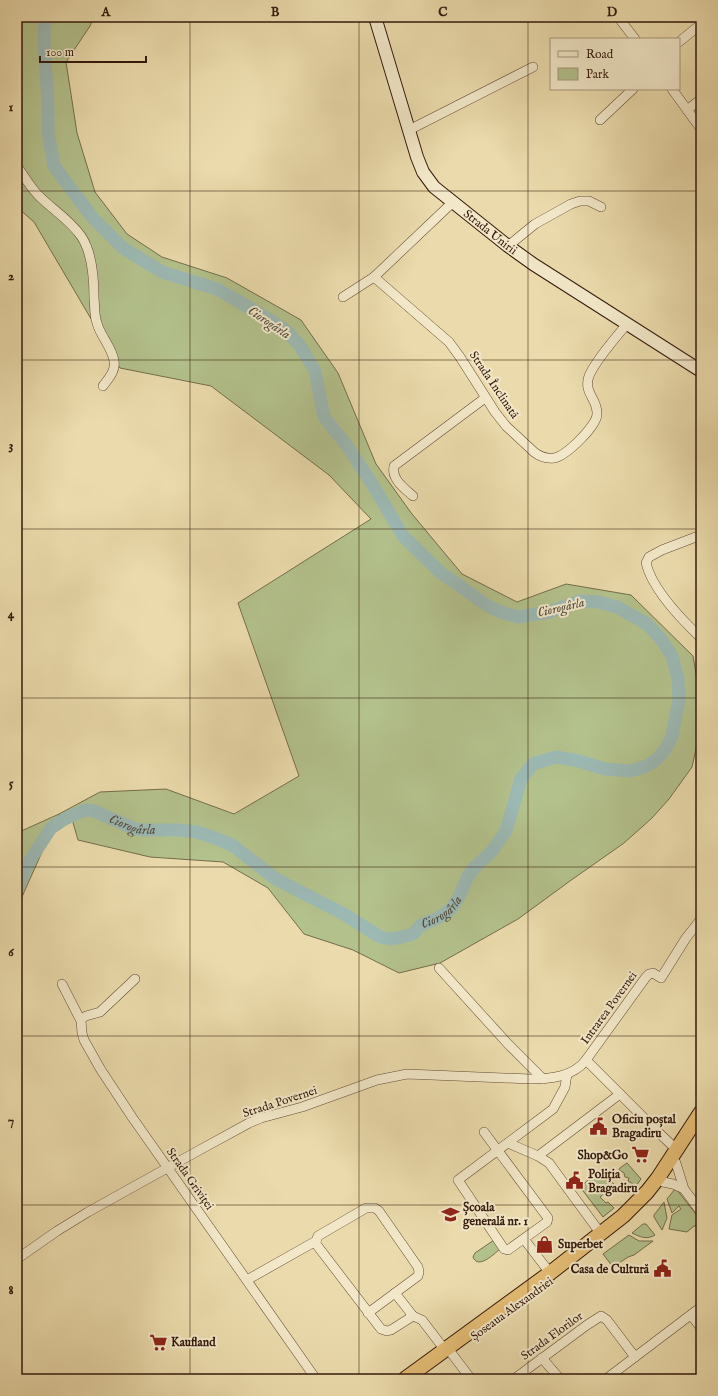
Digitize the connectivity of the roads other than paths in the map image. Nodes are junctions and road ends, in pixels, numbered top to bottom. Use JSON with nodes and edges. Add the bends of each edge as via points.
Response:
{"nodes":[{"id":1,"x":375,"y":17,"type":"edge"},
{"id":2,"x":618,"y":17,"type":"edge"},
{"id":3,"x":701,"y":24,"type":"edge"},
{"id":4,"x":634,"y":38,"type":"edge"},
{"id":5,"x":680,"y":41,"type":"edge"},
{"id":6,"x":533,"y":67,"type":"dead end"},
{"id":7,"x":632,"y":90,"type":"edge"},
{"id":8,"x":673,"y":90,"type":"edge"},
{"id":9,"x":701,"y":99,"type":"edge"},
{"id":10,"x":687,"y":110,"type":"junction"},
{"id":11,"x":600,"y":120,"type":"dead end"},
{"id":12,"x":701,"y":129,"type":"edge"},
{"id":13,"x":409,"y":130,"type":"junction"},
{"id":14,"x":17,"y":166,"type":"edge"},
{"id":15,"x":453,"y":202,"type":"junction"},
{"id":16,"x":601,"y":207,"type":"dead end"},
{"id":17,"x":508,"y":246,"type":"junction"},
{"id":18,"x":374,"y":277,"type":"junction"},
{"id":19,"x":343,"y":296,"type":"dead end"},
{"id":20,"x":627,"y":324,"type":"junction"},
{"id":21,"x":701,"y":371,"type":"edge"},
{"id":22,"x":103,"y":386,"type":"dead end"},
{"id":23,"x":485,"y":398,"type":"junction"},
{"id":24,"x":413,"y":496,"type":"dead end"},
{"id":25,"x":701,"y":535,"type":"edge"},
{"id":26,"x":701,"y":638,"type":"edge"},
{"id":27,"x":701,"y":919,"type":"edge"},
{"id":28,"x":439,"y":968,"type":"dead end"},
{"id":29,"x":135,"y":979,"type":"dead end"},
{"id":30,"x":62,"y":984,"type":"dead end"},
{"id":31,"x":81,"y":1019,"type":"junction"},
{"id":32,"x":585,"y":1061,"type":"junction"},
{"id":33,"x":567,"y":1074,"type":"junction"},
{"id":34,"x":543,"y":1079,"type":"junction"},
{"id":35,"x":620,"y":1094,"type":"junction"},
{"id":36,"x":701,"y":1112,"type":"edge"},
{"id":37,"x":701,"y":1125,"type":"edge"},
{"id":38,"x":484,"y":1132,"type":"dead end"},
{"id":39,"x":508,"y":1143,"type":"junction"},
{"id":40,"x":498,"y":1151,"type":"junction"},
{"id":41,"x":538,"y":1156,"type":"junction"},
{"id":42,"x":677,"y":1156,"type":"junction"},
{"id":43,"x":168,"y":1168,"type":"junction"},
{"id":44,"x":663,"y":1182,"type":"junction"},
{"id":45,"x":684,"y":1189,"type":"junction"},
{"id":46,"x":701,"y":1212,"type":"edge"},
{"id":47,"x":601,"y":1234,"type":"junction"},
{"id":48,"x":524,"y":1239,"type":"junction"},
{"id":49,"x":316,"y":1241,"type":"junction"},
{"id":50,"x":17,"y":1260,"type":"edge"},
{"id":51,"x":550,"y":1273,"type":"junction"},
{"id":52,"x":247,"y":1280,"type":"junction"},
{"id":53,"x":396,"y":1293,"type":"junction"},
{"id":54,"x":701,"y":1307,"type":"edge"},
{"id":55,"x":368,"y":1313,"type":"junction"},
{"id":56,"x":690,"y":1315,"type":"junction"},
{"id":57,"x":413,"y":1316,"type":"junction"},
{"id":58,"x":701,"y":1328,"type":"edge"},
{"id":59,"x":448,"y":1352,"type":"junction"},
{"id":60,"x":635,"y":1357,"type":"junction"},
{"id":61,"x":542,"y":1358,"type":"junction"},
{"id":62,"x":316,"y":1379,"type":"edge"},
{"id":63,"x":405,"y":1379,"type":"edge"},
{"id":64,"x":418,"y":1379,"type":"edge"},
{"id":65,"x":471,"y":1379,"type":"edge"},
{"id":66,"x":514,"y":1379,"type":"edge"},
{"id":67,"x":560,"y":1379,"type":"edge"},
{"id":68,"x":606,"y":1379,"type":"edge"}],
"edges":[{"from":1,"to":13,"type":"main road","name":"Strada Unirii"},
{"from":2,"to":4,"type":"street"},
{"from":3,"to":5,"type":"street"},
{"from":6,"to":13,"type":"street"},
{"from":7,"to":11,"type":"street"},
{"from":8,"to":10,"type":"street"},
{"from":9,"to":10,"type":"street"},
{"from":10,"to":12,"type":"street"},
{"from":13,"to":15,"type":"main road","name":"Strada Unirii","via":[[423,172],[434,187]]},
{"from":14,"to":22,"type":"street","via":[[38,195],[74,227],[87,249],[95,318],[115,362],[114,370]]},
{"from":15,"to":17,"type":"main road","name":"Strada Unirii"},
{"from":15,"to":18,"type":"street"},
{"from":16,"to":17,"type":"street","via":[[588,201],[572,204],[535,224]]},
{"from":17,"to":20,"type":"main road","name":"Strada Unirii"},
{"from":18,"to":19,"type":"street"},
{"from":18,"to":23,"type":"street","name":"Strada Înclinată","via":[[449,342]]},
{"from":20,"to":21,"type":"main road","name":"Strada Unirii"},
{"from":20,"to":23,"type":"street","name":"Strada Înclinată","via":[[588,378],[589,392],[598,413],[591,428],[560,456],[550,458],[534,452],[506,426]]},
{"from":23,"to":24,"type":"street","via":[[394,466],[394,476]]},
{"from":25,"to":26,"type":"street","via":[[662,550],[649,557],[646,563],[666,600]]},
{"from":27,"to":32,"type":"street","name":"Intrarea Povernei","via":[[661,978],[653,972],[646,976]]},
{"from":28,"to":34,"type":"street"},
{"from":29,"to":31,"type":"street","via":[[100,1012]]},
{"from":30,"to":31,"type":"street","name":"Strada Griviței"},
{"from":31,"to":43,"type":"street","name":"Strada Griviței","via":[[82,1035],[90,1052]]},
{"from":32,"to":33,"type":"street","name":"Strada Povernei"},
{"from":32,"to":35,"type":"street"},
{"from":33,"to":34,"type":"street","name":"Strada Povernei"},
{"from":33,"to":39,"type":"street","via":[[565,1087],[555,1106]]},
{"from":34,"to":43,"type":"street","name":"Strada Povernei","via":[[416,1073],[392,1076],[302,1107],[258,1119]]},
{"from":35,"to":41,"type":"street"},
{"from":35,"to":42,"type":"street"},
{"from":36,"to":42,"type":"highway","name":"Șoseaua Alexandriei"},
{"from":37,"to":42,"type":"highway","name":"Șoseaua Alexandriei"},
{"from":38,"to":40,"type":"street"},
{"from":39,"to":40,"type":"street"},
{"from":39,"to":41,"type":"street"},
{"from":40,"to":48,"type":"street","via":[[548,1218]]},
{"from":40,"to":48,"type":"street","via":[[458,1180],[504,1249],[510,1249]]},
{"from":41,"to":47,"type":"street","via":[[549,1162]]},
{"from":42,"to":44,"type":"highway","name":"Șoseaua Alexandriei"},
{"from":42,"to":45,"type":"street"},
{"from":42,"to":47,"type":"highway","name":"Șoseaua Alexandriei","via":[[647,1192]]},
{"from":43,"to":50,"type":"street","name":"Strada Povernei","via":[[69,1224]]},
{"from":43,"to":52,"type":"street","name":"Strada Griviței"},
{"from":44,"to":45,"type":"street"},
{"from":44,"to":59,"type":"highway","name":"Șoseaua Alexandriei","via":[[644,1206],[625,1224]]},
{"from":45,"to":46,"type":"street"},
{"from":47,"to":51,"type":"highway","name":"Șoseaua Alexandriei"},
{"from":48,"to":51,"type":"street","name":"Șoseaua Alexandriei"},
{"from":49,"to":52,"type":"street"},
{"from":49,"to":53,"type":"street","via":[[318,1236],[366,1208],[379,1211],[419,1270],[418,1276]]},
{"from":49,"to":55,"type":"street"},
{"from":51,"to":59,"type":"highway","name":"Șoseaua Alexandriei"},
{"from":52,"to":62,"type":"street","name":"Strada Griviței"},
{"from":53,"to":55,"type":"street"},
{"from":53,"to":57,"type":"street"},
{"from":54,"to":56,"type":"street"},
{"from":55,"to":57,"type":"street","via":[[381,1329],[387,1331]]},
{"from":56,"to":58,"type":"street"},
{"from":56,"to":60,"type":"street"},
{"from":57,"to":59,"type":"street","via":[[422,1320]]},
{"from":59,"to":63,"type":"highway","name":"Șoseaua Alexandriei"},
{"from":59,"to":64,"type":"highway","name":"Șoseaua Alexandriei"},
{"from":59,"to":65,"type":"street"},
{"from":60,"to":61,"type":"street","name":"Strada Florilor","via":[[607,1320],[601,1316]]},
{"from":60,"to":68,"type":"street"},
{"from":61,"to":66,"type":"street","name":"Strada Florilor"},
{"from":61,"to":67,"type":"street"}]}
